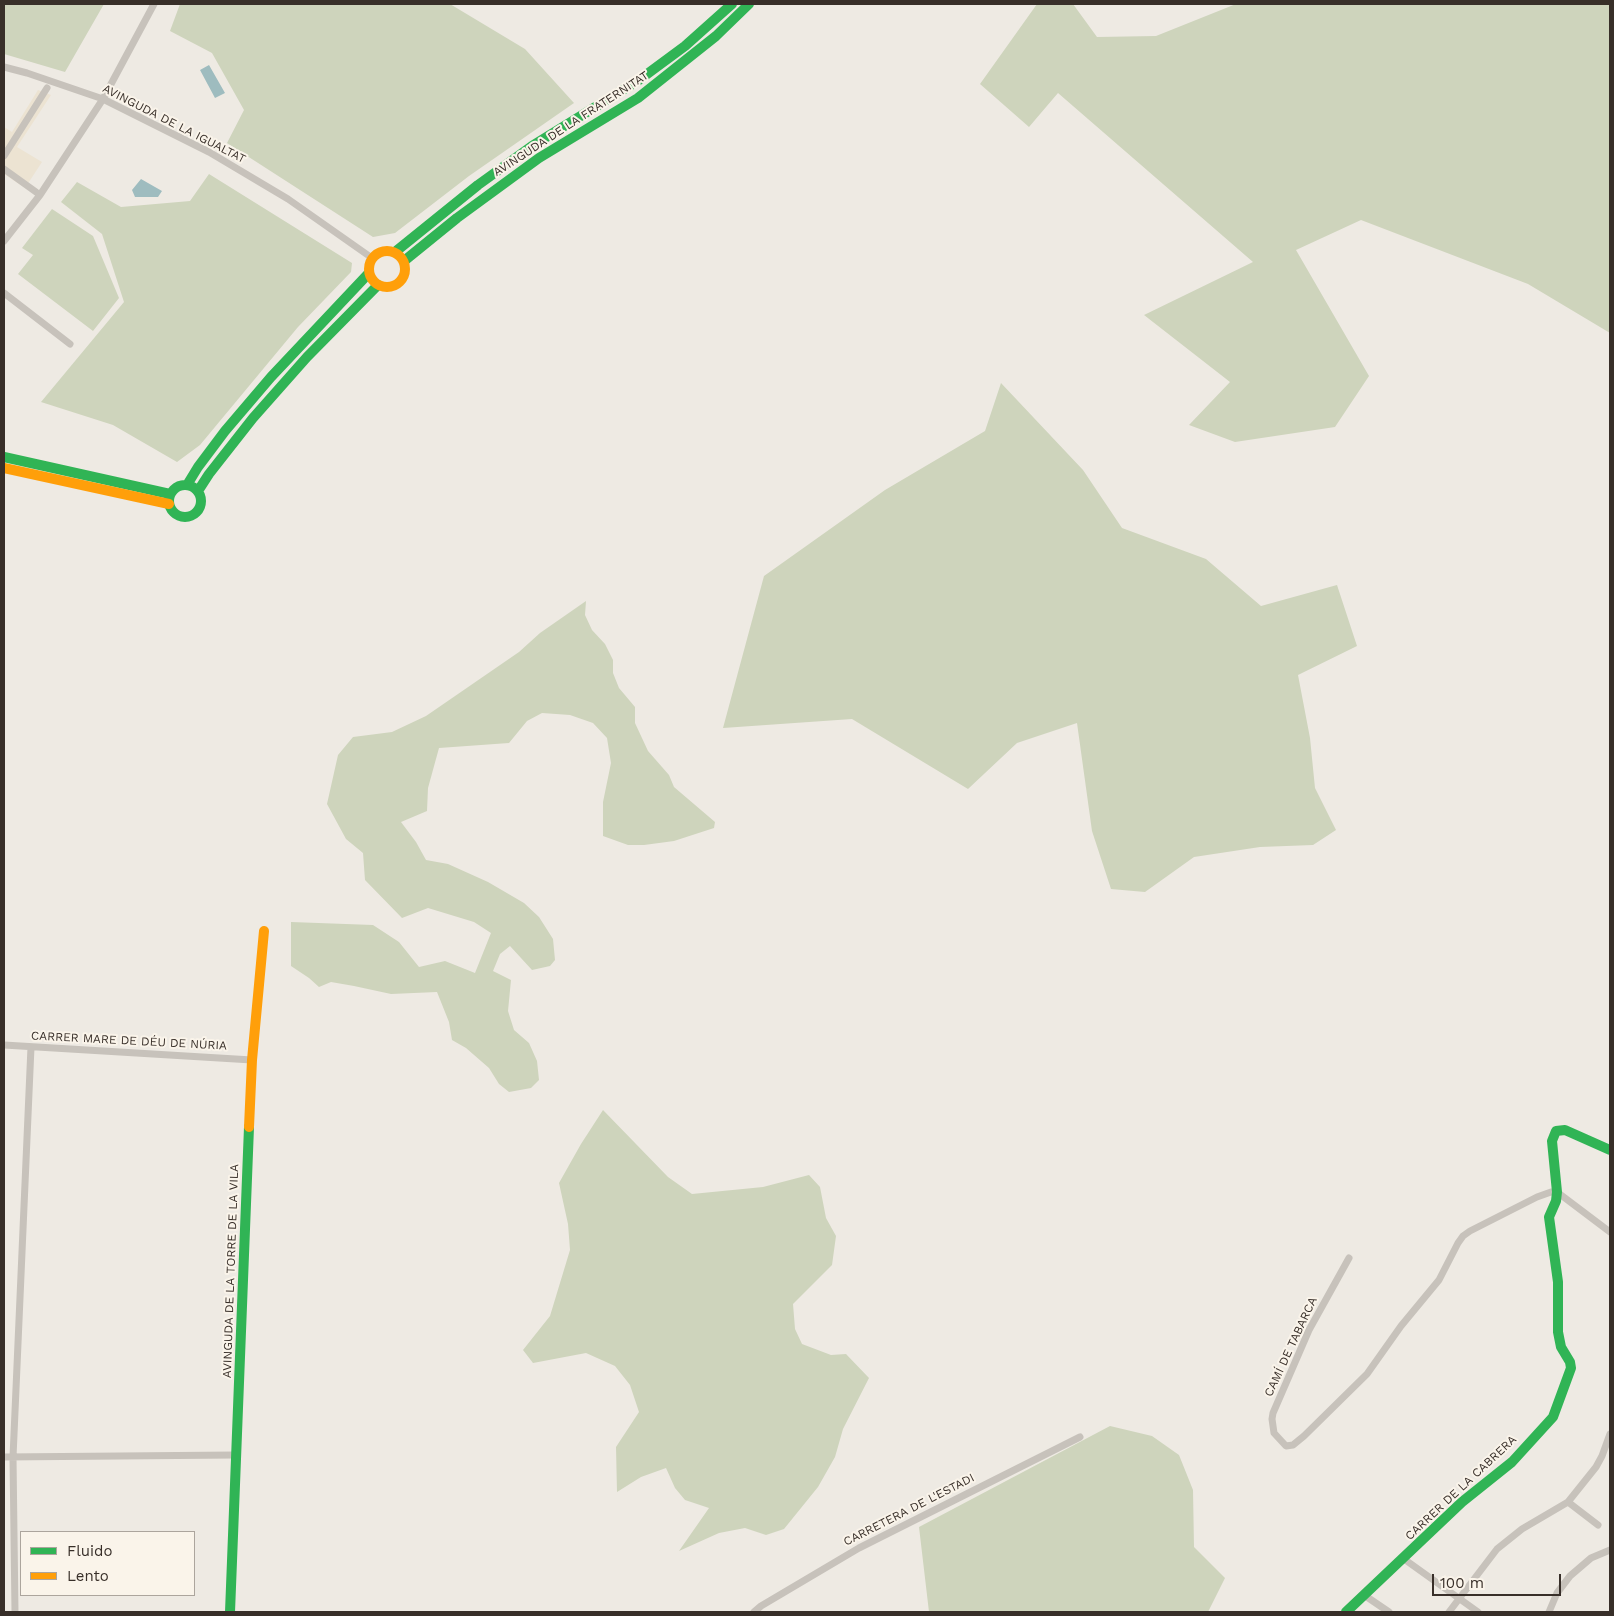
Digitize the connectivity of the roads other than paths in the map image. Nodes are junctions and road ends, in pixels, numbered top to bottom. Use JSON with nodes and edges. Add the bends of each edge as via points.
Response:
{"nodes":[{"id":1,"x":154,"y":4,"type":"edge"},
{"id":2,"x":732,"y":4,"type":"edge"},
{"id":3,"x":749,"y":4,"type":"edge"},
{"id":4,"x":4,"y":67,"type":"edge"},
{"id":5,"x":47,"y":88,"type":"dead end"},
{"id":6,"x":103,"y":99,"type":"junction"},
{"id":7,"x":4,"y":156,"type":"edge"},
{"id":8,"x":4,"y":169,"type":"edge"},
{"id":9,"x":36,"y":192,"type":"dead end"},
{"id":10,"x":4,"y":241,"type":"edge"},
{"id":11,"x":395,"y":252,"type":"junction"},
{"id":12,"x":372,"y":258,"type":"junction"},
{"id":13,"x":404,"y":261,"type":"junction"},
{"id":14,"x":369,"y":272,"type":"junction"},
{"id":15,"x":378,"y":285,"type":"junction"},
{"id":16,"x":4,"y":293,"type":"edge"},
{"id":17,"x":70,"y":344,"type":"dead end"},
{"id":18,"x":4,"y":457,"type":"edge"},
{"id":19,"x":4,"y":468,"type":"edge"},
{"id":20,"x":187,"y":485,"type":"junction"},
{"id":21,"x":198,"y":491,"type":"junction"},
{"id":22,"x":170,"y":499,"type":"junction"},
{"id":23,"x":264,"y":931,"type":"dead end"},
{"id":24,"x":4,"y":1045,"type":"edge"},
{"id":25,"x":31,"y":1047,"type":"junction"},
{"id":26,"x":252,"y":1060,"type":"junction"},
{"id":27,"x":1610,"y":1150,"type":"edge"},
{"id":28,"x":1557,"y":1192,"type":"junction"},
{"id":29,"x":1610,"y":1232,"type":"edge"},
{"id":30,"x":1349,"y":1258,"type":"dead end"},
{"id":31,"x":1610,"y":1434,"type":"edge"},
{"id":32,"x":1080,"y":1438,"type":"dead end"},
{"id":33,"x":235,"y":1455,"type":"junction"},
{"id":34,"x":4,"y":1457,"type":"edge"},
{"id":35,"x":13,"y":1457,"type":"junction"},
{"id":36,"x":1568,"y":1502,"type":"junction"},
{"id":37,"x":1598,"y":1525,"type":"dead end"},
{"id":38,"x":1610,"y":1550,"type":"edge"},
{"id":39,"x":1404,"y":1559,"type":"junction"},
{"id":40,"x":1364,"y":1595,"type":"junction"},
{"id":41,"x":1460,"y":1599,"type":"junction"},
{"id":42,"x":15,"y":1612,"type":"edge"},
{"id":43,"x":230,"y":1612,"type":"edge"},
{"id":44,"x":754,"y":1612,"type":"edge"},
{"id":45,"x":1346,"y":1612,"type":"edge"},
{"id":46,"x":1389,"y":1612,"type":"edge"},
{"id":47,"x":1449,"y":1612,"type":"edge"},
{"id":48,"x":1478,"y":1612,"type":"edge"},
{"id":49,"x":1549,"y":1612,"type":"edge"}],
"edges":[{"from":1,"to":6,"type":"street"},
{"from":2,"to":11,"type":"street","name":"AVINGUDA DE LA FRATERNITAT","via":[[640,80],[532,146]]},
{"from":3,"to":13,"type":"street","name":"AVINGUDA DE LA FRATERNITAT","via":[[716,36],[638,98],[539,158]]},
{"from":4,"to":6,"type":"street","name":"AVINGUDA DE LA IGUALTAT"},
{"from":5,"to":7,"type":"street"},
{"from":6,"to":10,"type":"street","via":[[40,195]]},
{"from":6,"to":12,"type":"street","name":"AVINGUDA DE LA IGUALTAT","via":[[238,168]]},
{"from":8,"to":9,"type":"street"},
{"from":11,"to":12,"type":"street","via":[[382,251]]},
{"from":11,"to":13,"type":"street"},
{"from":12,"to":14,"type":"street"},
{"from":13,"to":15,"type":"street","via":[[405,275],[399,283],[387,288]]},
{"from":14,"to":15,"type":"street","via":[[370,278]]},
{"from":14,"to":20,"type":"street","via":[[271,377],[198,466]]},
{"from":15,"to":21,"type":"street","via":[[253,418]]},
{"from":16,"to":17,"type":"street"},
{"from":18,"to":22,"type":"street"},
{"from":19,"to":22,"type":"street"},
{"from":20,"to":21,"type":"street"},
{"from":20,"to":22,"type":"street","via":[[177,486]]},
{"from":21,"to":22,"type":"street","via":[[201,505],[191,516],[177,515],[170,508]]},
{"from":23,"to":26,"type":"street","name":"AVINGUDA DE LA TORRE DE LA VILA"},
{"from":24,"to":25,"type":"street","name":"CARRER MARE DE DÉU DE NÚRIA"},
{"from":25,"to":26,"type":"street","name":"CARRER MARE DE DÉU DE NÚRIA"},
{"from":25,"to":35,"type":"street"},
{"from":26,"to":33,"type":"street","name":"AVINGUDA DE LA TORRE DE LA VILA"},
{"from":27,"to":28,"type":"street","via":[[1564,1130],[1556,1132],[1552,1141]]},
{"from":28,"to":29,"type":"street"},
{"from":28,"to":30,"type":"street","name":"CAMÍ DE TABARCA","via":[[1537,1197],[1463,1236],[1439,1280],[1367,1374],[1304,1436],[1293,1445],[1286,1446],[1274,1433],[1273,1413],[1309,1330]]},
{"from":28,"to":39,"type":"street","name":"CARRER DE LA CABRERA","via":[[1549,1218],[1558,1282],[1558,1332],[1571,1368],[1555,1412],[1512,1462],[1462,1502]]},
{"from":31,"to":36,"type":"street","via":[[1596,1467]]},
{"from":32,"to":44,"type":"street","name":"CARRETERA DE L'ESTADI","via":[[859,1548]]},
{"from":33,"to":35,"type":"street"},
{"from":33,"to":43,"type":"street","name":"AVINGUDA DE LA TORRE DE LA VILA"},
{"from":34,"to":35,"type":"street"},
{"from":35,"to":42,"type":"street"},
{"from":36,"to":37,"type":"street"},
{"from":36,"to":41,"type":"street","via":[[1497,1548]]},
{"from":38,"to":49,"type":"street","via":[[1592,1558],[1574,1572],[1562,1585]]},
{"from":39,"to":40,"type":"street","name":"CARRER DE LA CABRERA"},
{"from":39,"to":41,"type":"street"},
{"from":40,"to":45,"type":"street","name":"CARRER DE LA CABRERA"},
{"from":40,"to":46,"type":"street"},
{"from":41,"to":47,"type":"street"},
{"from":41,"to":48,"type":"street"}]}
